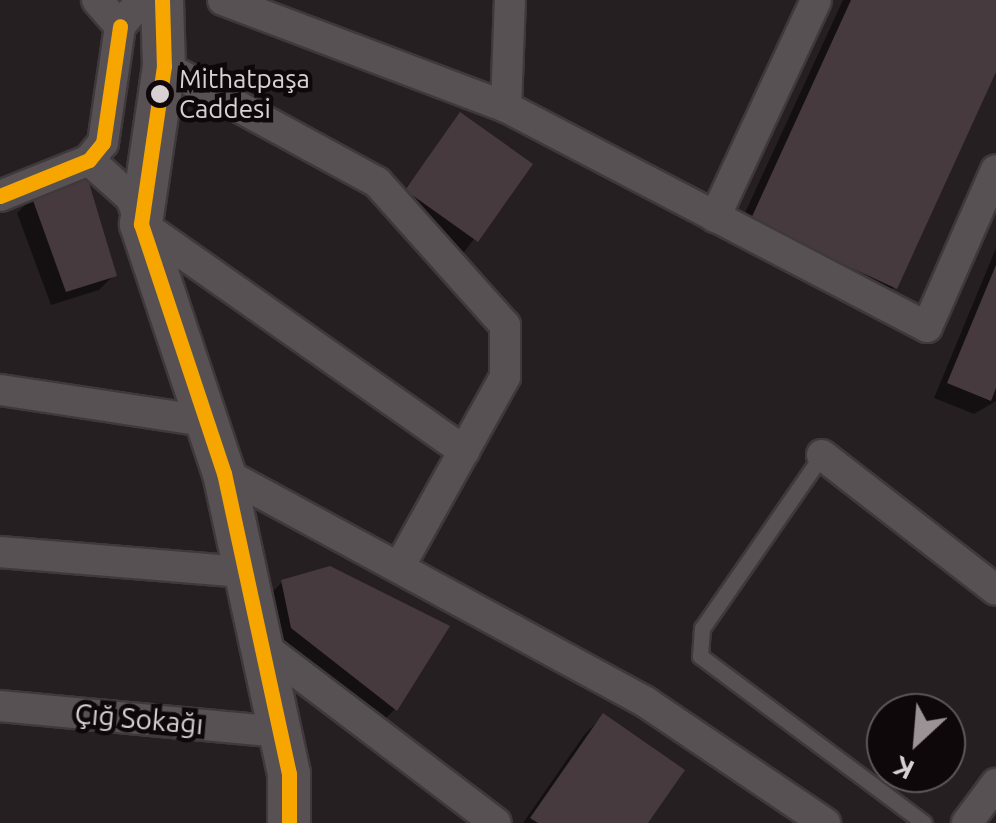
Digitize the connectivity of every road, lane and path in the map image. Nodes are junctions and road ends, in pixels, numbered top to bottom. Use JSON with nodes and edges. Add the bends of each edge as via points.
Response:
{"nodes":[{"id":1,"x":97,"y":0,"type":"edge"},
{"id":2,"x":142,"y":0,"type":"edge"},
{"id":3,"x":162,"y":0,"type":"edge"},
{"id":4,"x":224,"y":0,"type":"edge"},
{"id":5,"x":510,"y":0,"type":"edge"},
{"id":6,"x":816,"y":0,"type":"edge"},
{"id":7,"x":120,"y":26,"type":"junction"},
{"id":8,"x":164,"y":66,"type":"junction"},
{"id":9,"x":506,"y":107,"type":"junction"},
{"id":10,"x":89,"y":160,"type":"junction"},
{"id":11,"x":996,"y":170,"type":"edge"},
{"id":12,"x":0,"y":196,"type":"edge"},
{"id":13,"x":715,"y":216,"type":"junction"},
{"id":14,"x":141,"y":224,"type":"junction"},
{"id":15,"x":0,"y":390,"type":"edge"},
{"id":16,"x":200,"y":420,"type":"junction"},
{"id":17,"x":464,"y":451,"type":"junction"},
{"id":18,"x":822,"y":456,"type":"joint"},
{"id":19,"x":224,"y":473,"type":"junction"},
{"id":20,"x":0,"y":552,"type":"edge"},
{"id":21,"x":402,"y":562,"type":"junction"},
{"id":22,"x":243,"y":572,"type":"junction"},
{"id":23,"x":996,"y":590,"type":"edge"},
{"id":24,"x":256,"y":640,"type":"junction"},
{"id":25,"x":0,"y":706,"type":"edge"},
{"id":26,"x":279,"y":732,"type":"junction"},
{"id":27,"x":996,"y":784,"type":"edge"},
{"id":28,"x":289,"y":823,"type":"edge"},
{"id":29,"x":496,"y":823,"type":"edge"},
{"id":30,"x":824,"y":823,"type":"edge"},
{"id":31,"x":924,"y":823,"type":"edge"},
{"id":32,"x":967,"y":823,"type":"edge"}],
"edges":[{"from":1,"to":7,"type":"street"},
{"from":2,"to":7,"type":"street"},
{"from":3,"to":8,"type":"main road"},
{"from":4,"to":9,"type":"street"},
{"from":5,"to":9,"type":"street"},
{"from":6,"to":13,"type":"street"},
{"from":7,"to":10,"type":"street","via":[[103,143]]},
{"from":8,"to":14,"type":"main road"},
{"from":8,"to":17,"type":"street","via":[[377,182],[457,264],[504,325],[505,377]]},
{"from":9,"to":13,"type":"street"},
{"from":10,"to":12,"type":"street"},
{"from":10,"to":14,"type":"street","via":[[131,198]]},
{"from":11,"to":13,"type":"street","via":[[927,327]]},
{"from":14,"to":16,"type":"main road"},
{"from":14,"to":17,"type":"street"},
{"from":15,"to":16,"type":"street"},
{"from":16,"to":19,"type":"main road"},
{"from":17,"to":21,"type":"street"},
{"from":18,"to":23,"type":"street"},
{"from":18,"to":31,"type":"lane","via":[[702,628],[700,656]]},
{"from":19,"to":21,"type":"street"},
{"from":19,"to":22,"type":"main road"},
{"from":20,"to":22,"type":"street"},
{"from":21,"to":30,"type":"street","via":[[647,702]]},
{"from":22,"to":24,"type":"main road"},
{"from":24,"to":26,"type":"main road"},
{"from":24,"to":29,"type":"street"},
{"from":25,"to":26,"type":"street","name":"Çığ Sokağı"},
{"from":26,"to":28,"type":"main road"},
{"from":27,"to":32,"type":"street"}]}
